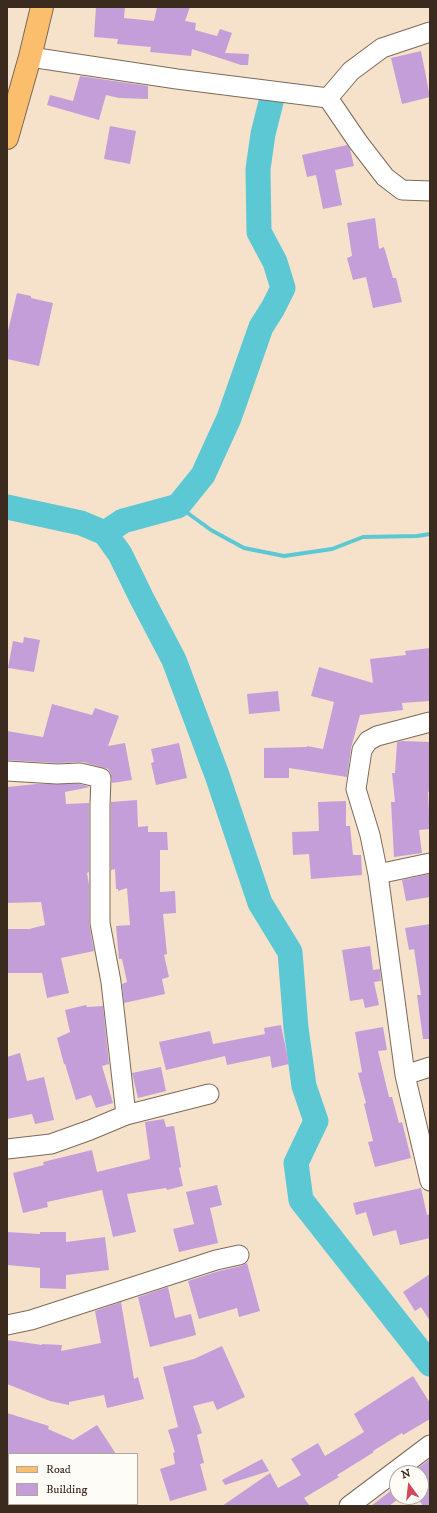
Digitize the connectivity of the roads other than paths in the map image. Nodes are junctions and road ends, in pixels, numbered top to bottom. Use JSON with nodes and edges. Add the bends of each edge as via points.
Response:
{"nodes":[{"id":1,"x":42,"y":7,"type":"edge"},
{"id":2,"x":430,"y":32,"type":"edge"},
{"id":3,"x":30,"y":57,"type":"junction"},
{"id":4,"x":328,"y":98,"type":"junction"},
{"id":5,"x":7,"y":138,"type":"edge"},
{"id":6,"x":430,"y":191,"type":"edge"},
{"id":7,"x":430,"y":722,"type":"edge"},
{"id":8,"x":7,"y":771,"type":"edge"},
{"id":9,"x":430,"y":863,"type":"edge"},
{"id":10,"x":378,"y":874,"type":"junction"},
{"id":11,"x":430,"y":1067,"type":"edge"},
{"id":12,"x":405,"y":1075,"type":"junction"},
{"id":13,"x":209,"y":1094,"type":"dead end"},
{"id":14,"x":422,"y":1109,"type":"edge"},
{"id":15,"x":126,"y":1115,"type":"junction"},
{"id":16,"x":7,"y":1149,"type":"edge"},
{"id":17,"x":430,"y":1181,"type":"edge"},
{"id":18,"x":239,"y":1255,"type":"dead end"},
{"id":19,"x":7,"y":1325,"type":"edge"},
{"id":20,"x":430,"y":1444,"type":"edge"},
{"id":21,"x":349,"y":1506,"type":"edge"}],
"edges":[{"from":1,"to":3,"type":"main road"},
{"from":2,"to":4,"type":"street","via":[[382,48],[350,71]]},
{"from":3,"to":4,"type":"street"},
{"from":3,"to":5,"type":"main road"},
{"from":4,"to":6,"type":"street","via":[[385,177],[402,190]]},
{"from":7,"to":10,"type":"street","via":[[377,736],[368,741],[362,750],[356,789],[370,835]]},
{"from":8,"to":15,"type":"street","via":[[80,773],[101,778],[100,923],[112,982]]},
{"from":9,"to":10,"type":"street"},
{"from":10,"to":12,"type":"street"},
{"from":11,"to":12,"type":"street"},
{"from":12,"to":14,"type":"street"},
{"from":13,"to":15,"type":"street"},
{"from":14,"to":17,"type":"street"},
{"from":15,"to":16,"type":"street","via":[[51,1144]]},
{"from":18,"to":19,"type":"street","via":[[216,1260],[31,1320]]},
{"from":20,"to":21,"type":"street"}]}
